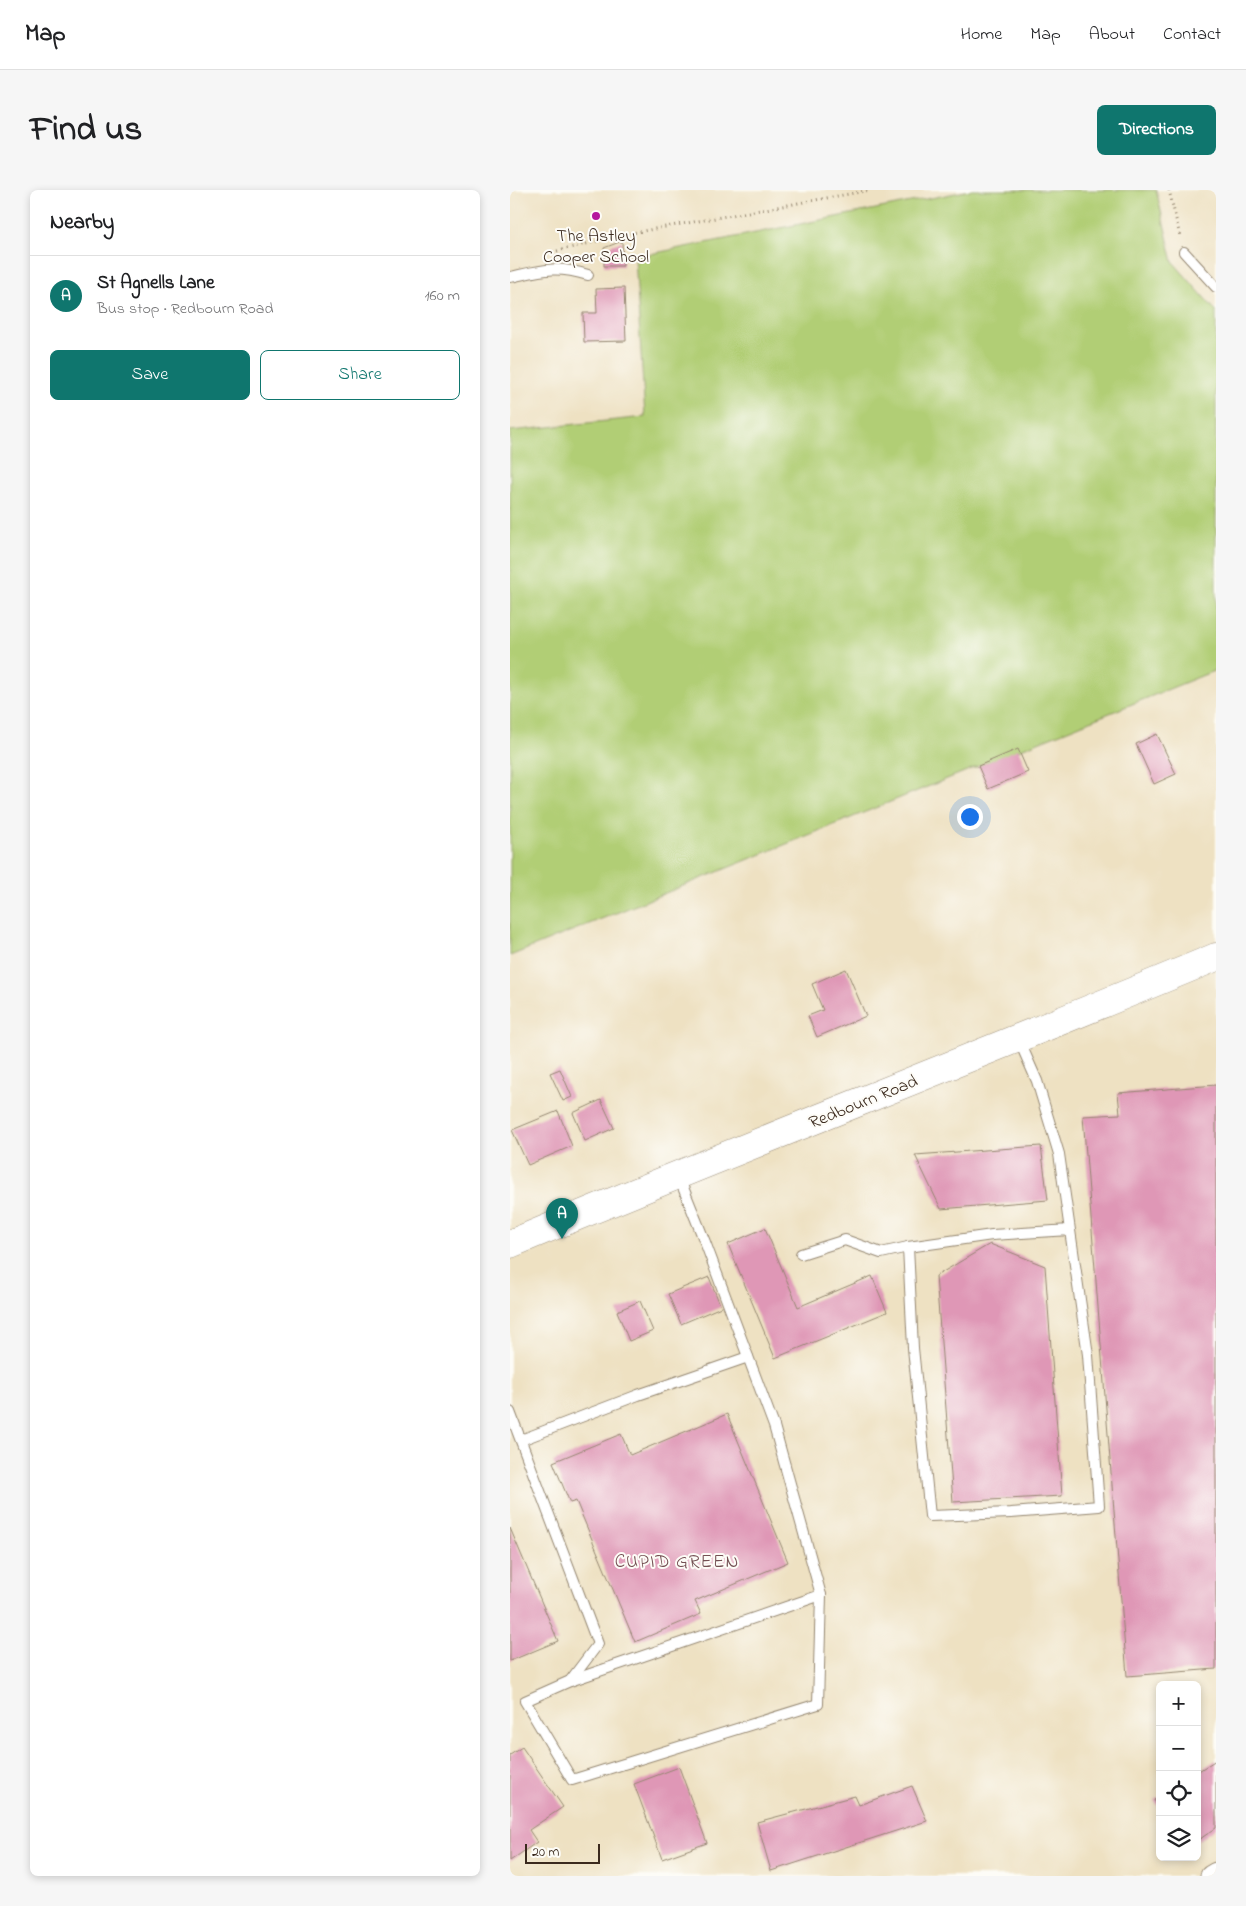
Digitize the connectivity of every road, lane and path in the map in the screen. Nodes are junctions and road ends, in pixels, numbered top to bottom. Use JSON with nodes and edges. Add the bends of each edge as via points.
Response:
{"nodes":[{"id":1,"x":871,"y":190,"type":"edge"},
{"id":2,"x":1169,"y":190,"type":"edge"},
{"id":3,"x":552,"y":252,"type":"dead end"},
{"id":4,"x":1184,"y":252,"type":"joint"},
{"id":5,"x":588,"y":275,"type":"dead end"},
{"id":6,"x":510,"y":277,"type":"edge"},
{"id":7,"x":1216,"y":286,"type":"edge"},
{"id":8,"x":1216,"y":957,"type":"edge"},
{"id":9,"x":1019,"y":1039,"type":"junction"},
{"id":10,"x":678,"y":1174,"type":"junction"},
{"id":11,"x":1070,"y":1230,"type":"junction"},
{"id":12,"x":510,"y":1244,"type":"edge"},
{"id":13,"x":908,"y":1248,"type":"junction"},
{"id":14,"x":801,"y":1254,"type":"dead end"},
{"id":15,"x":748,"y":1357,"type":"junction"},
{"id":16,"x":510,"y":1412,"type":"edge"},
{"id":17,"x":521,"y":1440,"type":"junction"},
{"id":18,"x":821,"y":1595,"type":"junction"},
{"id":19,"x":570,"y":1682,"type":"junction"},
{"id":20,"x":1216,"y":1873,"type":"edge"},
{"id":21,"x":1211,"y":1876,"type":"edge"}],
"edges":[{"from":1,"to":3,"type":"path","via":[[632,233]]},
{"from":2,"to":4,"type":"path"},
{"from":4,"to":7,"type":"lane"},
{"from":5,"to":6,"type":"lane","via":[[568,269],[549,269]]},
{"from":8,"to":9,"type":"main road","name":"Redbourn Road"},
{"from":9,"to":10,"type":"main road","name":"Redbourn Road"},
{"from":9,"to":11,"type":"lane","via":[[1037,1081],[1059,1154]]},
{"from":10,"to":12,"type":"main road","name":"Redbourn Road"},
{"from":10,"to":15,"type":"lane"},
{"from":11,"to":13,"type":"lane","via":[[992,1235]]},
{"from":11,"to":13,"type":"lane","via":[[1088,1354],[1099,1506],[930,1516]]},
{"from":13,"to":14,"type":"lane","via":[[881,1253],[845,1240]]},
{"from":15,"to":17,"type":"lane"},
{"from":15,"to":18,"type":"lane","via":[[774,1426]]},
{"from":16,"to":17,"type":"lane"},
{"from":17,"to":19,"type":"lane","via":[[598,1644]]},
{"from":18,"to":19,"type":"lane"},
{"from":18,"to":19,"type":"lane","via":[[818,1704],[572,1780],[525,1701]]},
{"from":20,"to":21,"type":"street"}]}
